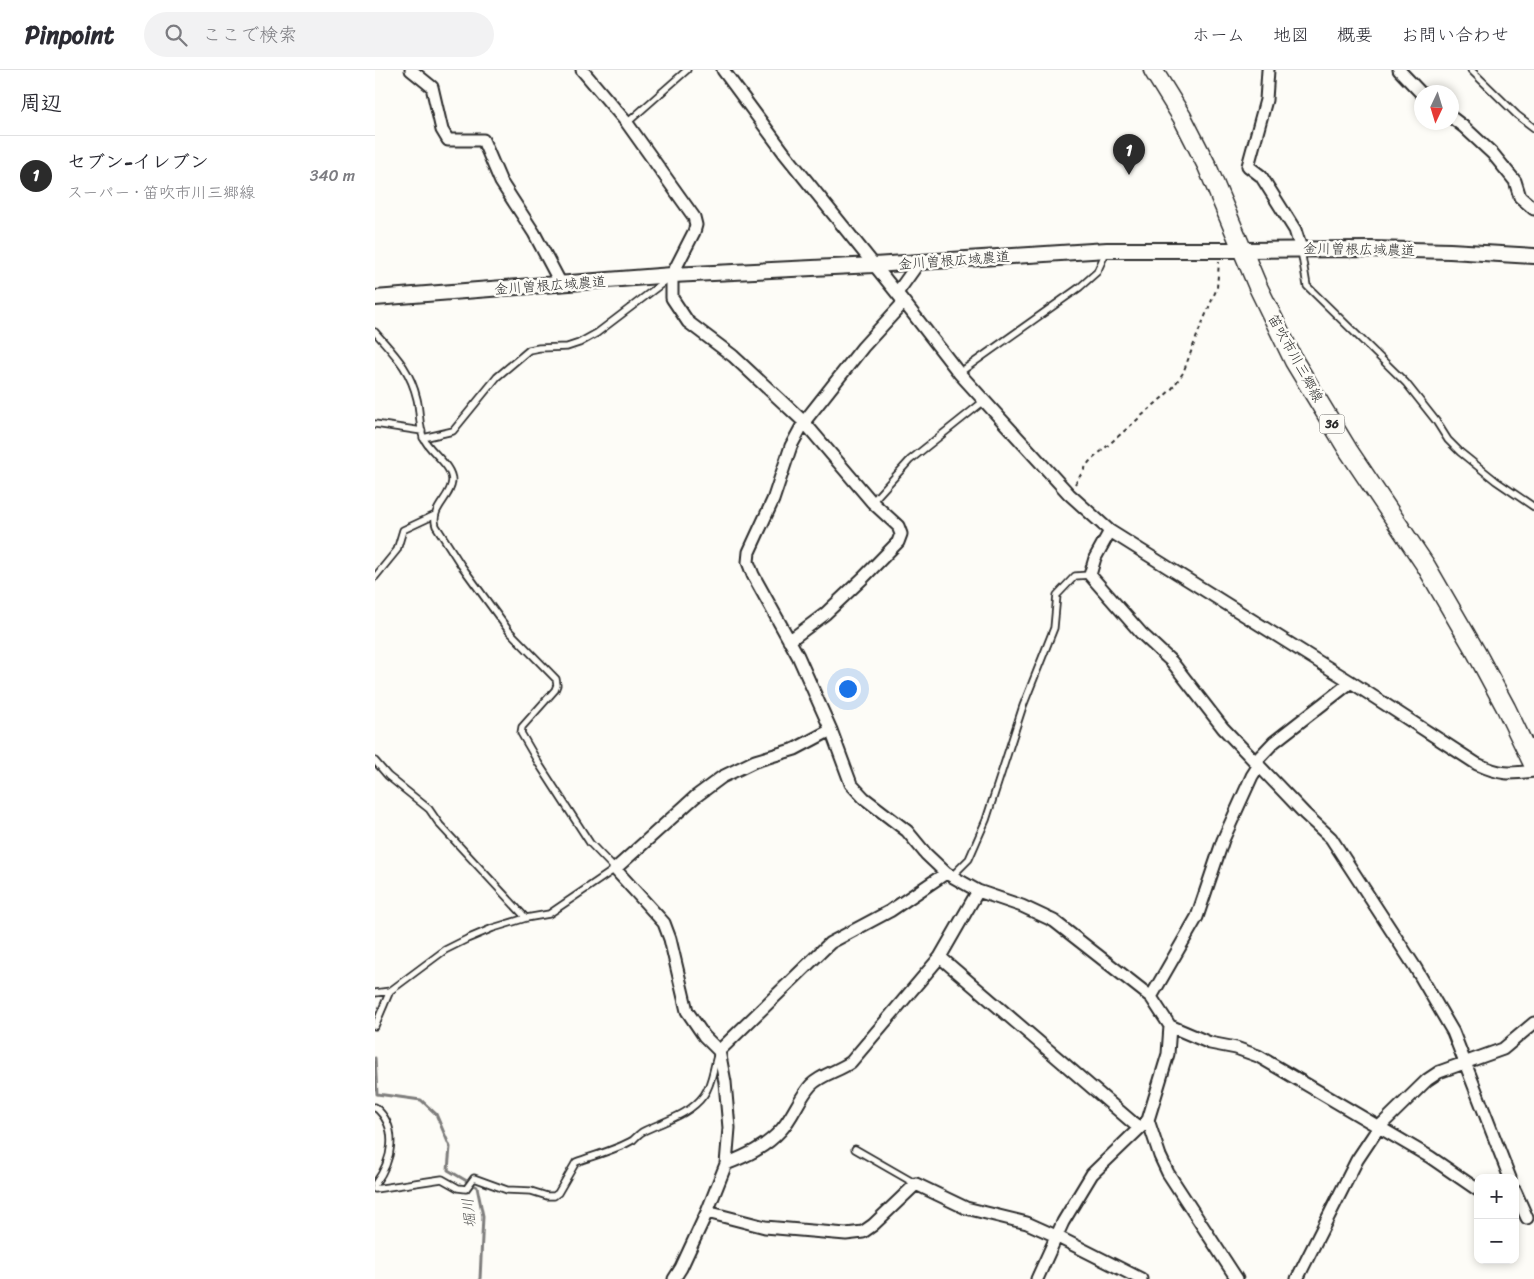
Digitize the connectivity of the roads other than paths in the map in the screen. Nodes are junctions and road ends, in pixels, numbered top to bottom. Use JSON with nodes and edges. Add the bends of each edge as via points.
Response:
{"nodes":[{"id":1,"x":411,"y":70,"type":"edge"},
{"id":2,"x":582,"y":70,"type":"edge"},
{"id":3,"x":687,"y":70,"type":"edge"},
{"id":4,"x":1153,"y":70,"type":"edge"},
{"id":5,"x":1268,"y":70,"type":"edge"},
{"id":6,"x":1399,"y":70,"type":"edge"},
{"id":7,"x":1471,"y":70,"type":"edge"},
{"id":8,"x":729,"y":72,"type":"edge"},
{"id":9,"x":1414,"y":86,"type":"edge"},
{"id":10,"x":627,"y":123,"type":"junction"},
{"id":11,"x":1459,"y":123,"type":"edge"},
{"id":12,"x":1534,"y":128,"type":"edge"},
{"id":13,"x":1534,"y":210,"type":"edge"},
{"id":14,"x":1301,"y":248,"type":"junction"},
{"id":15,"x":1107,"y":250,"type":"junction"},
{"id":16,"x":1242,"y":250,"type":"junction"},
{"id":17,"x":1534,"y":256,"type":"edge"},
{"id":18,"x":919,"y":262,"type":"junction"},
{"id":19,"x":874,"y":265,"type":"junction"},
{"id":20,"x":672,"y":275,"type":"junction"},
{"id":21,"x":561,"y":284,"type":"junction"},
{"id":22,"x":375,"y":298,"type":"edge"},
{"id":23,"x":901,"y":298,"type":"junction"},
{"id":24,"x":375,"y":332,"type":"edge"},
{"id":25,"x":959,"y":373,"type":"junction"},
{"id":26,"x":984,"y":401,"type":"junction"},
{"id":27,"x":804,"y":422,"type":"junction"},
{"id":28,"x":375,"y":424,"type":"edge"},
{"id":29,"x":423,"y":434,"type":"junction"},
{"id":30,"x":872,"y":502,"type":"junction"},
{"id":31,"x":1534,"y":507,"type":"edge"},
{"id":32,"x":435,"y":515,"type":"junction"},
{"id":33,"x":1110,"y":531,"type":"junction"},
{"id":34,"x":1090,"y":575,"type":"junction"},
{"id":35,"x":375,"y":577,"type":"edge"},
{"id":36,"x":789,"y":641,"type":"junction"},
{"id":37,"x":1351,"y":682,"type":"junction"},
{"id":38,"x":831,"y":730,"type":"junction"},
{"id":39,"x":375,"y":762,"type":"edge"},
{"id":40,"x":1257,"y":763,"type":"junction"},
{"id":41,"x":1534,"y":766,"type":"edge"},
{"id":42,"x":1534,"y":770,"type":"edge"},
{"id":43,"x":615,"y":869,"type":"junction"},
{"id":44,"x":949,"y":874,"type":"junction"},
{"id":45,"x":978,"y":891,"type":"junction"},
{"id":46,"x":526,"y":918,"type":"junction"},
{"id":47,"x":940,"y":957,"type":"junction"},
{"id":48,"x":389,"y":991,"type":"junction"},
{"id":49,"x":375,"y":993,"type":"edge"},
{"id":50,"x":1151,"y":997,"type":"junction"},
{"id":51,"x":1534,"y":1023,"type":"edge"},
{"id":52,"x":375,"y":1026,"type":"edge"},
{"id":53,"x":1170,"y":1026,"type":"junction"},
{"id":54,"x":719,"y":1051,"type":"junction"},
{"id":55,"x":1464,"y":1062,"type":"junction"},
{"id":56,"x":375,"y":1107,"type":"edge"},
{"id":57,"x":1144,"y":1124,"type":"junction"},
{"id":58,"x":1379,"y":1127,"type":"junction"},
{"id":59,"x":855,"y":1149,"type":"dead end"},
{"id":60,"x":725,"y":1164,"type":"junction"},
{"id":61,"x":1508,"y":1174,"type":"edge"},
{"id":62,"x":375,"y":1184,"type":"edge"},
{"id":63,"x":916,"y":1184,"type":"junction"},
{"id":64,"x":1474,"y":1187,"type":"edge"},
{"id":65,"x":375,"y":1189,"type":"edge"},
{"id":66,"x":1519,"y":1199,"type":"edge"},
{"id":67,"x":707,"y":1212,"type":"junction"},
{"id":68,"x":1519,"y":1214,"type":"edge"},
{"id":69,"x":1530,"y":1221,"type":"edge"},
{"id":70,"x":1056,"y":1236,"type":"junction"},
{"id":71,"x":674,"y":1279,"type":"edge"},
{"id":72,"x":1037,"y":1279,"type":"edge"},
{"id":73,"x":1141,"y":1279,"type":"edge"},
{"id":74,"x":1237,"y":1279,"type":"edge"},
{"id":75,"x":1297,"y":1279,"type":"edge"}],
"edges":[{"from":1,"to":21,"type":"street","via":[[432,87],[442,130],[448,140],[483,140],[501,182],[534,232]]},
{"from":2,"to":10,"type":"street"},
{"from":3,"to":10,"type":"lane"},
{"from":4,"to":16,"type":"main road","name":"笛吹市川三郷線","number":"36","via":[[1207,166]]},
{"from":5,"to":14,"type":"street","via":[[1266,100],[1248,166],[1261,176],[1295,230]]},
{"from":6,"to":9,"type":"street"},
{"from":7,"to":12,"type":"lane"},
{"from":8,"to":19,"type":"street","via":[[785,154]]},
{"from":10,"to":20,"type":"street","via":[[694,217],[695,232]]},
{"from":11,"to":13,"type":"street","via":[[1493,154],[1515,181],[1521,197]]},
{"from":14,"to":16,"type":"street","name":"金川曽根広域農道"},
{"from":14,"to":17,"type":"street","name":"金川曽根広域農道"},
{"from":14,"to":31,"type":"lane","via":[[1307,286],[1406,383],[1448,440]]},
{"from":15,"to":16,"type":"street","name":"金川曽根広域農道"},
{"from":15,"to":18,"type":"street","name":"金川曽根広域農道"},
{"from":15,"to":25,"type":"lane","via":[[1097,272],[1080,287]]},
{"from":16,"to":41,"type":"main road","name":"笛吹市川三郷線","number":"36","via":[[1294,361],[1348,450],[1426,566],[1477,654]]},
{"from":18,"to":19,"type":"street","name":"金川曽根広域農道"},
{"from":18,"to":23,"type":"street"},
{"from":19,"to":20,"type":"street","name":"金川曽根広域農道"},
{"from":19,"to":23,"type":"street"},
{"from":20,"to":21,"type":"street","name":"金川曽根広域農道"},
{"from":20,"to":27,"type":"street","via":[[672,298],[688,322],[733,356]]},
{"from":20,"to":29,"type":"lane","via":[[579,343],[529,350],[497,377],[453,431]]},
{"from":21,"to":22,"type":"street","name":"金川曽根広域農道"},
{"from":23,"to":25,"type":"street"},
{"from":23,"to":27,"type":"street"},
{"from":24,"to":29,"type":"lane","via":[[402,363],[413,382]]},
{"from":25,"to":26,"type":"street"},
{"from":26,"to":30,"type":"lane","via":[[910,460]]},
{"from":26,"to":33,"type":"street","via":[[1069,494]]},
{"from":27,"to":30,"type":"street"},
{"from":27,"to":36,"type":"street","via":[[791,446],[773,500],[749,552],[748,562]]},
{"from":28,"to":29,"type":"lane"},
{"from":29,"to":32,"type":"lane","via":[[452,479],[451,488]]},
{"from":30,"to":36,"type":"street","via":[[898,526],[899,542],[825,614]]},
{"from":32,"to":35,"type":"lane","via":[[403,530],[397,550]]},
{"from":32,"to":43,"type":"lane","via":[[436,526],[503,624],[556,680],[555,690],[522,727],[521,733],[590,843]]},
{"from":33,"to":34,"type":"street"},
{"from":33,"to":37,"type":"street"},
{"from":34,"to":40,"type":"street","via":[[1141,634],[1172,662],[1223,728]]},
{"from":34,"to":44,"type":"lane","via":[[1075,576],[1057,595],[1054,628],[1023,706],[986,820],[969,859]]},
{"from":36,"to":38,"type":"street"},
{"from":37,"to":40,"type":"street","via":[[1274,742]]},
{"from":37,"to":42,"type":"street","via":[[1477,764],[1509,774]]},
{"from":38,"to":43,"type":"street","via":[[795,749],[755,761],[722,777]]},
{"from":38,"to":44,"type":"street","via":[[851,784],[907,831]]},
{"from":39,"to":46,"type":"lane","via":[[429,808],[440,825]]},
{"from":40,"to":50,"type":"street","via":[[1223,840],[1197,917]]},
{"from":40,"to":55,"type":"street","via":[[1331,838],[1415,967],[1453,1032]]},
{"from":43,"to":46,"type":"lane","via":[[549,914]]},
{"from":43,"to":54,"type":"street","via":[[664,923],[687,1011]]},
{"from":44,"to":45,"type":"street"},
{"from":44,"to":54,"type":"street","via":[[830,943]]},
{"from":45,"to":47,"type":"street"},
{"from":45,"to":50,"type":"street","via":[[1054,921]]},
{"from":46,"to":48,"type":"lane","via":[[493,928],[445,950]]},
{"from":47,"to":57,"type":"street"},
{"from":47,"to":60,"type":"street","via":[[851,1062],[811,1085],[781,1131],[754,1153]]},
{"from":48,"to":49,"type":"lane"},
{"from":48,"to":52,"type":"lane"},
{"from":50,"to":53,"type":"street"},
{"from":51,"to":55,"type":"street","via":[[1503,1049]]},
{"from":53,"to":57,"type":"street","via":[[1169,1054]]},
{"from":53,"to":58,"type":"street","via":[[1210,1043],[1258,1056]]},
{"from":54,"to":60,"type":"street","via":[[729,1128]]},
{"from":54,"to":65,"type":"lane","via":[[710,1084],[696,1104],[617,1147],[576,1162],[554,1196],[507,1190],[474,1178],[466,1189],[442,1179]]},
{"from":55,"to":58,"type":"street","via":[[1427,1080]]},
{"from":55,"to":61,"type":"street"},
{"from":56,"to":62,"type":"lane","via":[[389,1126],[392,1147],[384,1172]]},
{"from":57,"to":70,"type":"street","via":[[1092,1174]]},
{"from":57,"to":74,"type":"street","via":[[1168,1173]]},
{"from":58,"to":64,"type":"street"},
{"from":58,"to":75,"type":"street","via":[[1357,1160]]},
{"from":59,"to":63,"type":"lane"},
{"from":60,"to":67,"type":"street"},
{"from":63,"to":67,"type":"street","via":[[863,1232],[846,1234],[765,1227]]},
{"from":63,"to":70,"type":"street","via":[[966,1208],[1027,1224]]},
{"from":66,"to":69,"type":"street"},
{"from":67,"to":71,"type":"street"},
{"from":68,"to":69,"type":"street"},
{"from":70,"to":72,"type":"street"},
{"from":70,"to":73,"type":"street"}]}
